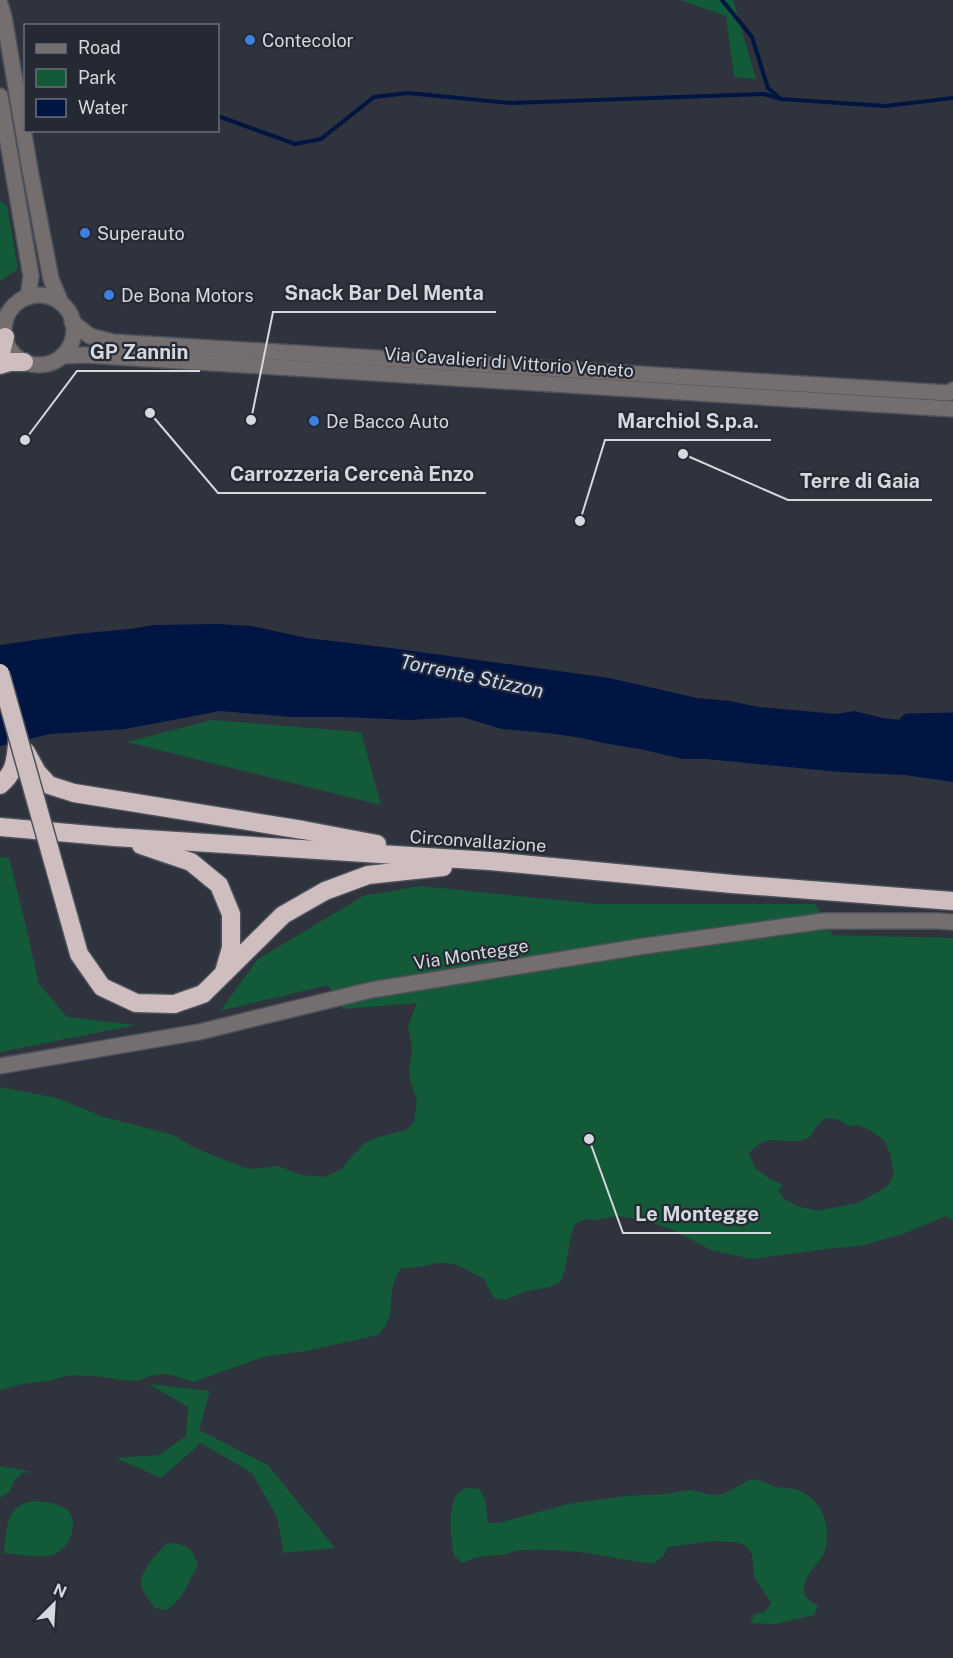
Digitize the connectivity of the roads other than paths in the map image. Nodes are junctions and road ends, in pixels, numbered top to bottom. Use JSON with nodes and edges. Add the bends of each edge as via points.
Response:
{"nodes":[{"id":1,"x":0,"y":3,"type":"edge"},
{"id":2,"x":0,"y":96,"type":"edge"},
{"id":3,"x":28,"y":297,"type":"junction"},
{"id":4,"x":61,"y":303,"type":"junction"},
{"id":5,"x":72,"y":321,"type":"junction"},
{"id":6,"x":5,"y":337,"type":"junction"},
{"id":7,"x":0,"y":356,"type":"edge"},
{"id":8,"x":62,"y":356,"type":"junction"},
{"id":9,"x":24,"y":362,"type":"junction"},
{"id":10,"x":0,"y":365,"type":"edge"},
{"id":11,"x":953,"y":390,"type":"edge"},
{"id":12,"x":953,"y":409,"type":"edge"},
{"id":13,"x":0,"y":673,"type":"edge"},
{"id":14,"x":18,"y":737,"type":"junction"},
{"id":15,"x":0,"y":785,"type":"edge"},
{"id":16,"x":0,"y":827,"type":"edge"},
{"id":17,"x":114,"y":837,"type":"junction"},
{"id":18,"x":450,"y":859,"type":"junction"},
{"id":19,"x":490,"y":861,"type":"junction"},
{"id":20,"x":953,"y":901,"type":"edge"},
{"id":21,"x":953,"y":922,"type":"edge"},
{"id":22,"x":223,"y":974,"type":"junction"},
{"id":23,"x":0,"y":1066,"type":"edge"}],
"edges":[{"from":1,"to":4,"type":"street","via":[[51,279]]},
{"from":2,"to":3,"type":"street","via":[[31,276]]},
{"from":3,"to":4,"type":"street","via":[[45,296]]},
{"from":3,"to":6,"type":"street","via":[[10,310]]},
{"from":4,"to":5,"type":"street"},
{"from":5,"to":8,"type":"street","via":[[72,339]]},
{"from":5,"to":11,"type":"street","name":"Via Cavalieri di Vittorio Veneto","via":[[90,336],[113,342],[949,393]]},
{"from":6,"to":7,"type":"highway"},
{"from":6,"to":9,"type":"street","via":[[11,351]]},
{"from":8,"to":9,"type":"street","via":[[40,365]]},
{"from":8,"to":12,"type":"street","name":"Via Cavalieri di Vittorio Veneto"},
{"from":9,"to":10,"type":"highway"},
{"from":13,"to":14,"type":"highway","bridge":true},
{"from":14,"to":15,"type":"highway","via":[[14,768]]},
{"from":14,"to":18,"type":"highway","bridge":true,"via":[[37,772],[49,785],[74,793],[303,830]]},
{"from":14,"to":22,"type":"highway","bridge":true,"via":[[79,954],[102,987],[136,1003],[174,1004],[203,994]]},
{"from":16,"to":17,"type":"highway","name":"Circonvallazione"},
{"from":17,"to":18,"type":"highway","name":"Circonvallazione"},
{"from":17,"to":22,"type":"highway","via":[[191,862],[219,885],[231,914],[231,948]]},
{"from":18,"to":19,"type":"highway","name":"Circonvallazione"},
{"from":19,"to":20,"type":"highway","name":"Circonvallazione"},
{"from":19,"to":22,"type":"highway","via":[[368,875],[325,891],[283,915]]},
{"from":21,"to":23,"type":"street","name":"Via Montegge","via":[[824,921],[645,946],[370,990],[199,1032]]}]}
